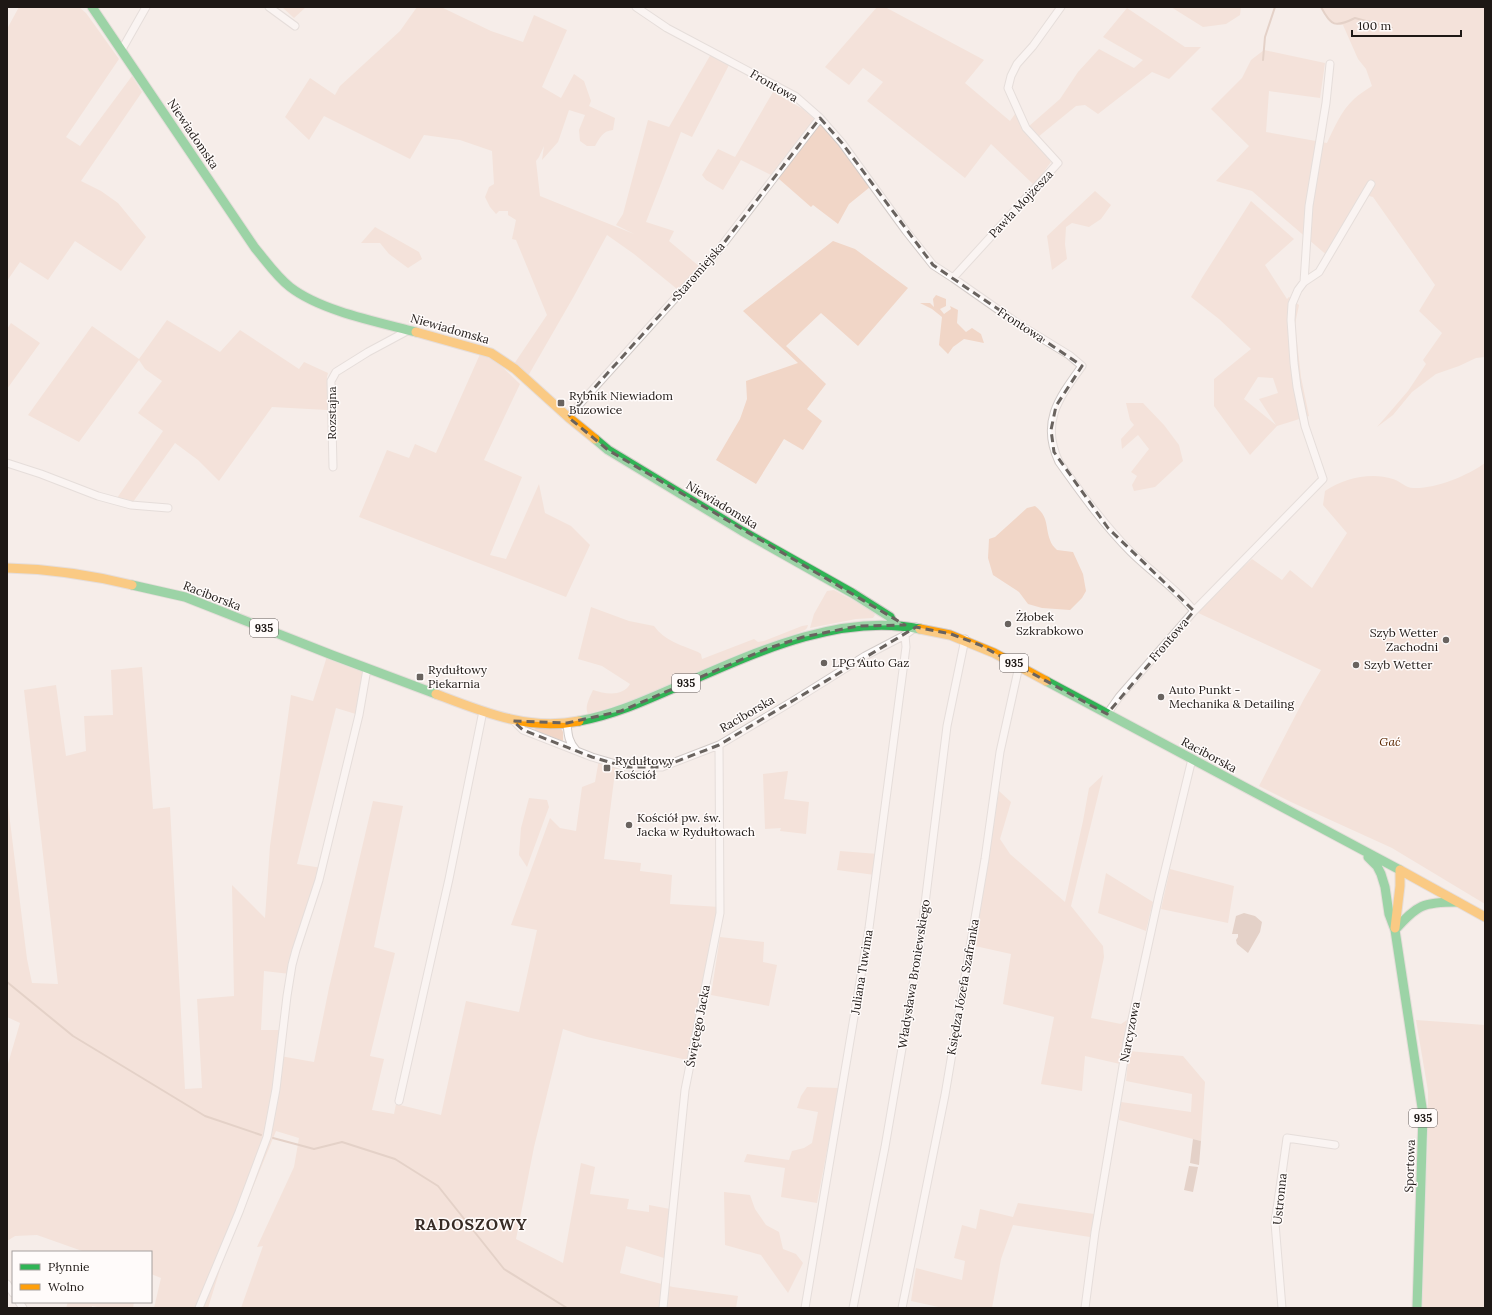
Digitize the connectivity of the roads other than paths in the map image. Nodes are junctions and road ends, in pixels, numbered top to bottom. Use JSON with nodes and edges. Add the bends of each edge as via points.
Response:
{"nodes":[{"id":1,"x":92,"y":7,"type":"edge"},
{"id":2,"x":146,"y":7,"type":"edge"},
{"id":3,"x":269,"y":7,"type":"edge"},
{"id":4,"x":636,"y":7,"type":"edge"},
{"id":5,"x":1062,"y":7,"type":"edge"},
{"id":6,"x":295,"y":26,"type":"dead end"},
{"id":7,"x":121,"y":51,"type":"junction"},
{"id":8,"x":1330,"y":64,"type":"dead end"},
{"id":9,"x":820,"y":118,"type":"junction"},
{"id":10,"x":1371,"y":184,"type":"dead end"},
{"id":11,"x":953,"y":278,"type":"junction"},
{"id":12,"x":1304,"y":282,"type":"junction"},
{"id":13,"x":409,"y":330,"type":"junction"},
{"id":14,"x":568,"y":417,"type":"junction"},
{"id":15,"x":7,"y":463,"type":"edge"},
{"id":16,"x":333,"y":467,"type":"dead end"},
{"id":17,"x":168,"y":508,"type":"dead end"},
{"id":18,"x":7,"y":568,"type":"edge"},
{"id":19,"x":1194,"y":611,"type":"junction"},
{"id":20,"x":894,"y":625,"type":"junction"},
{"id":21,"x":916,"y":627,"type":"junction"},
{"id":22,"x":905,"y":635,"type":"junction"},
{"id":23,"x":965,"y":639,"type":"junction"},
{"id":24,"x":1019,"y":666,"type":"junction"},
{"id":25,"x":367,"y":669,"type":"junction"},
{"id":26,"x":1110,"y":710,"type":"junction"},
{"id":27,"x":483,"y":711,"type":"junction"},
{"id":28,"x":513,"y":721,"type":"junction"},
{"id":29,"x":567,"y":723,"type":"junction"},
{"id":30,"x":719,"y":745,"type":"junction"},
{"id":31,"x":576,"y":750,"type":"junction"},
{"id":32,"x":1192,"y":759,"type":"junction"},
{"id":33,"x":1363,"y":851,"type":"junction"},
{"id":34,"x":1400,"y":870,"type":"junction"},
{"id":35,"x":1385,"y":887,"type":"junction"},
{"id":36,"x":1458,"y":902,"type":"junction"},
{"id":37,"x":1485,"y":918,"type":"edge"},
{"id":38,"x":1394,"y":930,"type":"junction"},
{"id":39,"x":399,"y":1101,"type":"dead end"},
{"id":40,"x":1335,"y":1145,"type":"dead end"},
{"id":41,"x":199,"y":1308,"type":"edge"},
{"id":42,"x":663,"y":1308,"type":"edge"},
{"id":43,"x":806,"y":1308,"type":"edge"},
{"id":44,"x":853,"y":1308,"type":"edge"},
{"id":45,"x":902,"y":1308,"type":"edge"},
{"id":46,"x":1085,"y":1308,"type":"edge"},
{"id":47,"x":1282,"y":1308,"type":"edge"},
{"id":48,"x":1417,"y":1308,"type":"edge"}],
"edges":[{"from":1,"to":7,"type":"main road","name":"Niewiadomska"},
{"from":2,"to":7,"type":"street"},
{"from":3,"to":6,"type":"street"},
{"from":4,"to":9,"type":"street","name":"Frontowa","via":[[667,28],[795,96]]},
{"from":5,"to":11,"type":"street","name":"Pawła Mojżesza","via":[[1017,64],[1008,88],[1026,128],[1058,163]]},
{"from":7,"to":13,"type":"main road","name":"Niewiadomska","via":[[256,248],[282,280],[311,300],[355,316]]},
{"from":8,"to":12,"type":"street","via":[[1309,206]]},
{"from":9,"to":11,"type":"street","name":"Frontowa","via":[[842,142],[932,266]]},
{"from":9,"to":14,"type":"street","name":"Staromiejska","via":[[717,252]]},
{"from":10,"to":12,"type":"street","via":[[1319,272]]},
{"from":11,"to":19,"type":"street","name":"Frontowa","via":[[1082,366],[1056,406],[1051,430],[1056,457],[1108,528]]},
{"from":12,"to":19,"type":"street","via":[[1298,290],[1291,312],[1294,363],[1305,426],[1322,479]]},
{"from":13,"to":14,"type":"main road","name":"Niewiadomska","via":[[491,353],[515,369]]},
{"from":13,"to":16,"type":"street","name":"Rozstajna","via":[[368,352],[333,376]]},
{"from":14,"to":20,"type":"main road","name":"Niewiadomska","via":[[608,450],[878,609],[890,617]]},
{"from":15,"to":17,"type":"street","via":[[98,496],[131,505]]},
{"from":18,"to":25,"type":"main road","name":"Raciborska","number":"935","via":[[33,568],[84,574],[176,594]]},
{"from":19,"to":26,"type":"street","name":"Frontowa"},
{"from":20,"to":21,"type":"main road","name":"Raciborska","number":"935"},
{"from":20,"to":29,"type":"main road","name":"Raciborska","number":"935","via":[[858,626],[814,634],[766,649],[621,711]]},
{"from":21,"to":22,"type":"street","name":"Raciborska"},
{"from":21,"to":23,"type":"main road","name":"Raciborska","number":"935"},
{"from":22,"to":30,"type":"street","name":"Raciborska","via":[[865,656]]},
{"from":22,"to":43,"type":"street","name":"Juliana Tuwima","via":[[906,647],[869,928]]},
{"from":23,"to":24,"type":"main road","name":"Raciborska","number":"935"},
{"from":23,"to":44,"type":"street","name":"Władysława Broniewskiego","via":[[947,726],[920,944],[885,1147]]},
{"from":24,"to":26,"type":"main road","name":"Raciborska","number":"935"},
{"from":24,"to":45,"type":"street","name":"Księdza Józefa Szafranka","via":[[1000,752],[985,860],[946,1087]]},
{"from":25,"to":27,"type":"main road","name":"Raciborska","number":"935"},
{"from":25,"to":41,"type":"street","via":[[359,715],[320,880],[292,965],[276,1089],[267,1137]]},
{"from":26,"to":32,"type":"main road","name":"Raciborska","number":"935"},
{"from":27,"to":28,"type":"main road","name":"Raciborska","number":"935"},
{"from":27,"to":39,"type":"street"},
{"from":28,"to":29,"type":"main road","name":"Raciborska","number":"935","via":[[538,724]]},
{"from":28,"to":31,"type":"street","name":"Raciborska","via":[[522,730]]},
{"from":29,"to":31,"type":"street","via":[[570,743]]},
{"from":30,"to":31,"type":"street","name":"Raciborska","via":[[662,768],[626,767]]},
{"from":30,"to":42,"type":"street","name":"Świętego Jacka","via":[[720,913],[685,1090]]},
{"from":32,"to":33,"type":"main road","name":"Raciborska","number":"935"},
{"from":32,"to":46,"type":"street","name":"Narcyzowa","via":[[1127,1042]]},
{"from":33,"to":34,"type":"main road","name":"Raciborska","number":"935"},
{"from":33,"to":35,"type":"main road","name":"Sportowa","number":"935","via":[[1377,866]]},
{"from":34,"to":35,"type":"main road"},
{"from":34,"to":36,"type":"main road","name":"Raciborska"},
{"from":34,"to":38,"type":"main road","name":"Sportowa","number":"935"},
{"from":35,"to":38,"type":"main road","name":"Sportowa","number":"935"},
{"from":36,"to":37,"type":"main road","name":"Raciborska"},
{"from":36,"to":38,"type":"main road","via":[[1437,902],[1419,906]]},
{"from":38,"to":48,"type":"main road","name":"Sportowa","number":"935","via":[[1422,1108]]},
{"from":40,"to":47,"type":"street","name":"Ustronna","via":[[1287,1138],[1275,1223]]}]}
